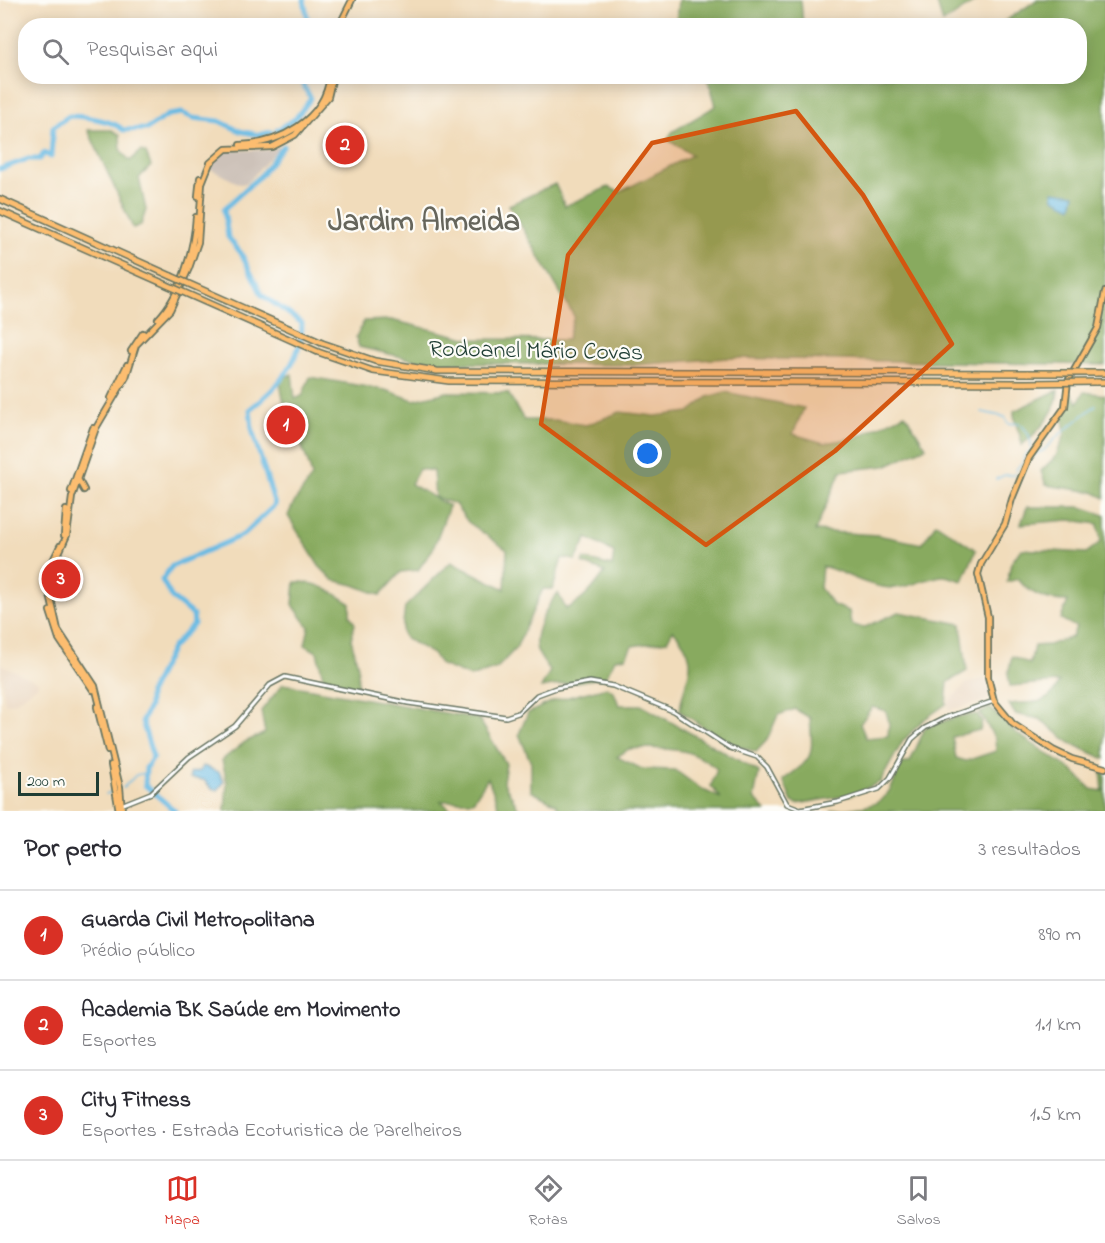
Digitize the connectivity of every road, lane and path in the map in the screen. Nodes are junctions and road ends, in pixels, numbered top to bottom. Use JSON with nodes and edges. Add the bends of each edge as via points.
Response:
{"nodes":[{"id":1,"x":351,"y":0,"type":"edge"},
{"id":2,"x":342,"y":18,"type":"edge"},
{"id":3,"x":330,"y":84,"type":"edge"},
{"id":4,"x":268,"y":145,"type":"junction"},
{"id":5,"x":0,"y":199,"type":"edge"},
{"id":6,"x":0,"y":211,"type":"edge"},
{"id":7,"x":1105,"y":292,"type":"edge"},
{"id":8,"x":1105,"y":373,"type":"edge"},
{"id":9,"x":1105,"y":382,"type":"edge"},
{"id":10,"x":78,"y":479,"type":"junction"},
{"id":11,"x":84,"y":490,"type":"dead end"},
{"id":12,"x":994,"y":701,"type":"junction"},
{"id":13,"x":1105,"y":768,"type":"edge"},
{"id":14,"x":120,"y":805,"type":"junction"},
{"id":15,"x":121,"y":811,"type":"edge"}],
"edges":[{"from":1,"to":2,"type":"main road"},
{"from":3,"to":4,"type":"main road","via":[[328,97],[305,127]]},
{"from":4,"to":10,"type":"main road","via":[[226,149],[206,169],[198,242],[189,268],[170,310],[136,345],[126,377],[96,428]]},
{"from":4,"to":14,"type":"main road","via":[[226,147],[205,165],[198,186],[192,253],[167,308],[133,345],[122,379],[88,439],[67,504],[62,540],[46,575],[56,633],[92,686]]},
{"from":5,"to":8,"type":"highway","name":"Rodoanel Mário Covas","bridge":true,"via":[[322,343],[375,361],[437,371]]},
{"from":6,"to":9,"type":"highway","name":"Rodoanel Mário Covas","bridge":true,"via":[[318,352],[373,371],[449,381]]},
{"from":7,"to":12,"type":"main road","via":[[1098,328],[1068,381],[1065,407],[1029,458],[1005,524],[979,569],[988,620],[988,677]]},
{"from":10,"to":11,"type":"main road"},
{"from":10,"to":14,"type":"main road","via":[[67,535],[49,575],[49,590],[58,630],[95,686]]},
{"from":12,"to":13,"type":"main road","via":[[1013,724],[1053,750]]},
{"from":12,"to":14,"type":"street","via":[[925,728],[912,739],[891,777],[879,789],[800,809],[786,803],[767,766],[757,757],[726,746],[671,711],[607,684],[556,687],[506,717],[413,704],[285,677],[269,687],[235,726],[189,756],[151,793]]},
{"from":14,"to":15,"type":"main road"}]}
